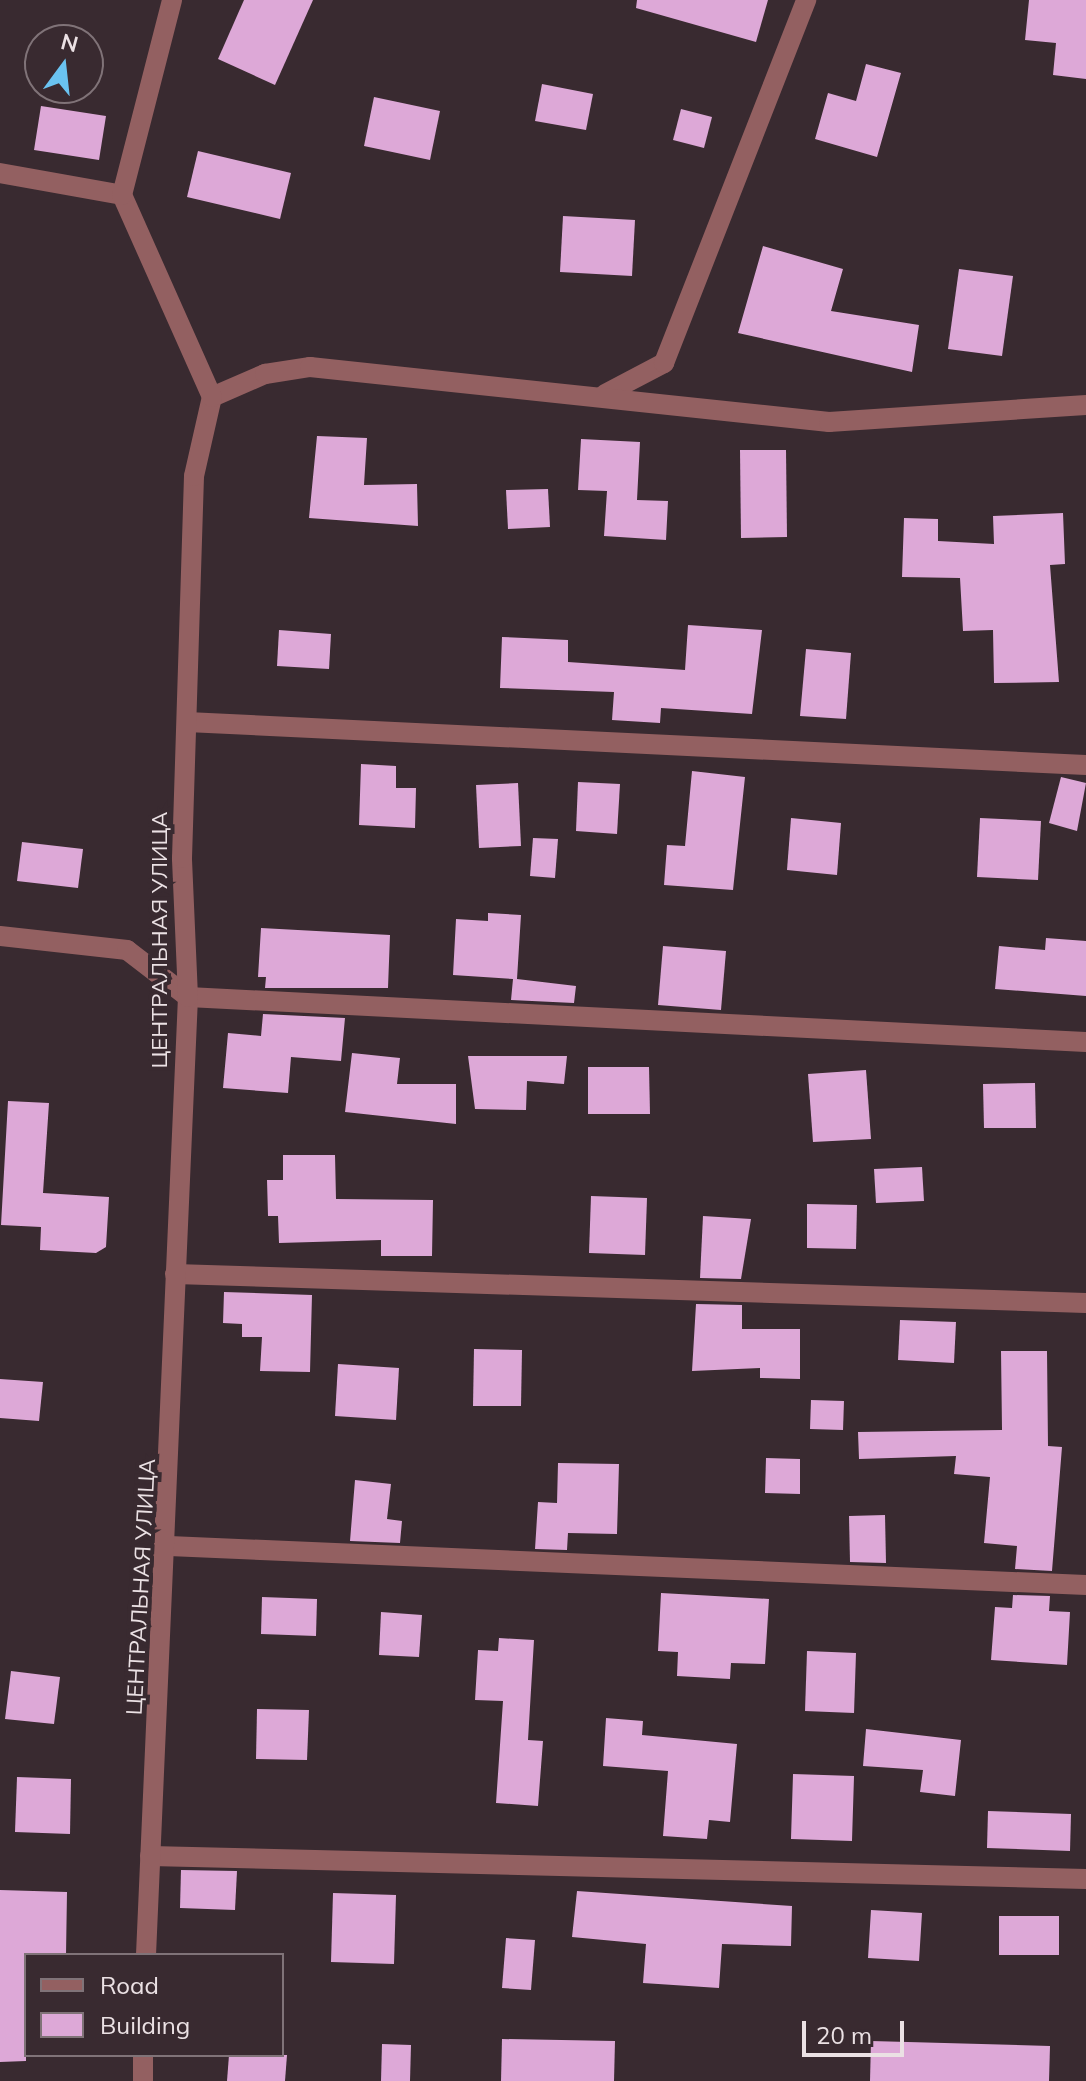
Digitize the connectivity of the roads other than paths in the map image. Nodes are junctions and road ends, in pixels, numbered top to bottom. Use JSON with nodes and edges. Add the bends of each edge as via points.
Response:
{"nodes":[{"id":1,"x":172,"y":0,"type":"edge"},
{"id":2,"x":806,"y":0,"type":"edge"},
{"id":3,"x":0,"y":173,"type":"edge"},
{"id":4,"x":122,"y":195,"type":"junction"},
{"id":5,"x":605,"y":394,"type":"junction"},
{"id":6,"x":212,"y":397,"type":"junction"},
{"id":7,"x":1086,"y":405,"type":"edge"},
{"id":8,"x":187,"y":722,"type":"junction"},
{"id":9,"x":1086,"y":765,"type":"edge"},
{"id":10,"x":0,"y":936,"type":"edge"},
{"id":11,"x":188,"y":997,"type":"junction"},
{"id":12,"x":1086,"y":1042,"type":"edge"},
{"id":13,"x":175,"y":1274,"type":"junction"},
{"id":14,"x":1086,"y":1303,"type":"edge"},
{"id":15,"x":169,"y":1546,"type":"junction"},
{"id":16,"x":1086,"y":1585,"type":"edge"},
{"id":17,"x":150,"y":1856,"type":"junction"},
{"id":18,"x":1086,"y":1879,"type":"edge"},
{"id":19,"x":146,"y":1953,"type":"edge"},
{"id":20,"x":143,"y":2057,"type":"edge"},
{"id":21,"x":143,"y":2081,"type":"edge"}],
"edges":[{"from":1,"to":4,"type":"street"},
{"from":2,"to":5,"type":"street","via":[[664,363]]},
{"from":3,"to":4,"type":"street"},
{"from":4,"to":6,"type":"street"},
{"from":5,"to":6,"type":"street","via":[[310,367],[265,374]]},
{"from":5,"to":7,"type":"street","via":[[829,422]]},
{"from":6,"to":8,"type":"street","name":"ЦЕНТРАЛЬНАЯ УЛИЦА","via":[[194,476]]},
{"from":8,"to":9,"type":"street"},
{"from":8,"to":11,"type":"street","name":"ЦЕНТРАЛЬНАЯ УЛИЦА"},
{"from":10,"to":11,"type":"street","via":[[127,950]]},
{"from":11,"to":12,"type":"street"},
{"from":11,"to":13,"type":"street","name":"ЦЕНТРАЛЬНАЯ УЛИЦА"},
{"from":13,"to":14,"type":"street"},
{"from":13,"to":15,"type":"street","name":"ЦЕНТРАЛЬНАЯ УЛИЦА"},
{"from":15,"to":16,"type":"street"},
{"from":15,"to":17,"type":"street","name":"ЦЕНТРАЛЬНАЯ УЛИЦА"},
{"from":17,"to":18,"type":"street"},
{"from":17,"to":19,"type":"street","name":"ЦЕНТРАЛЬНАЯ УЛИЦА"},
{"from":20,"to":21,"type":"street"}]}
